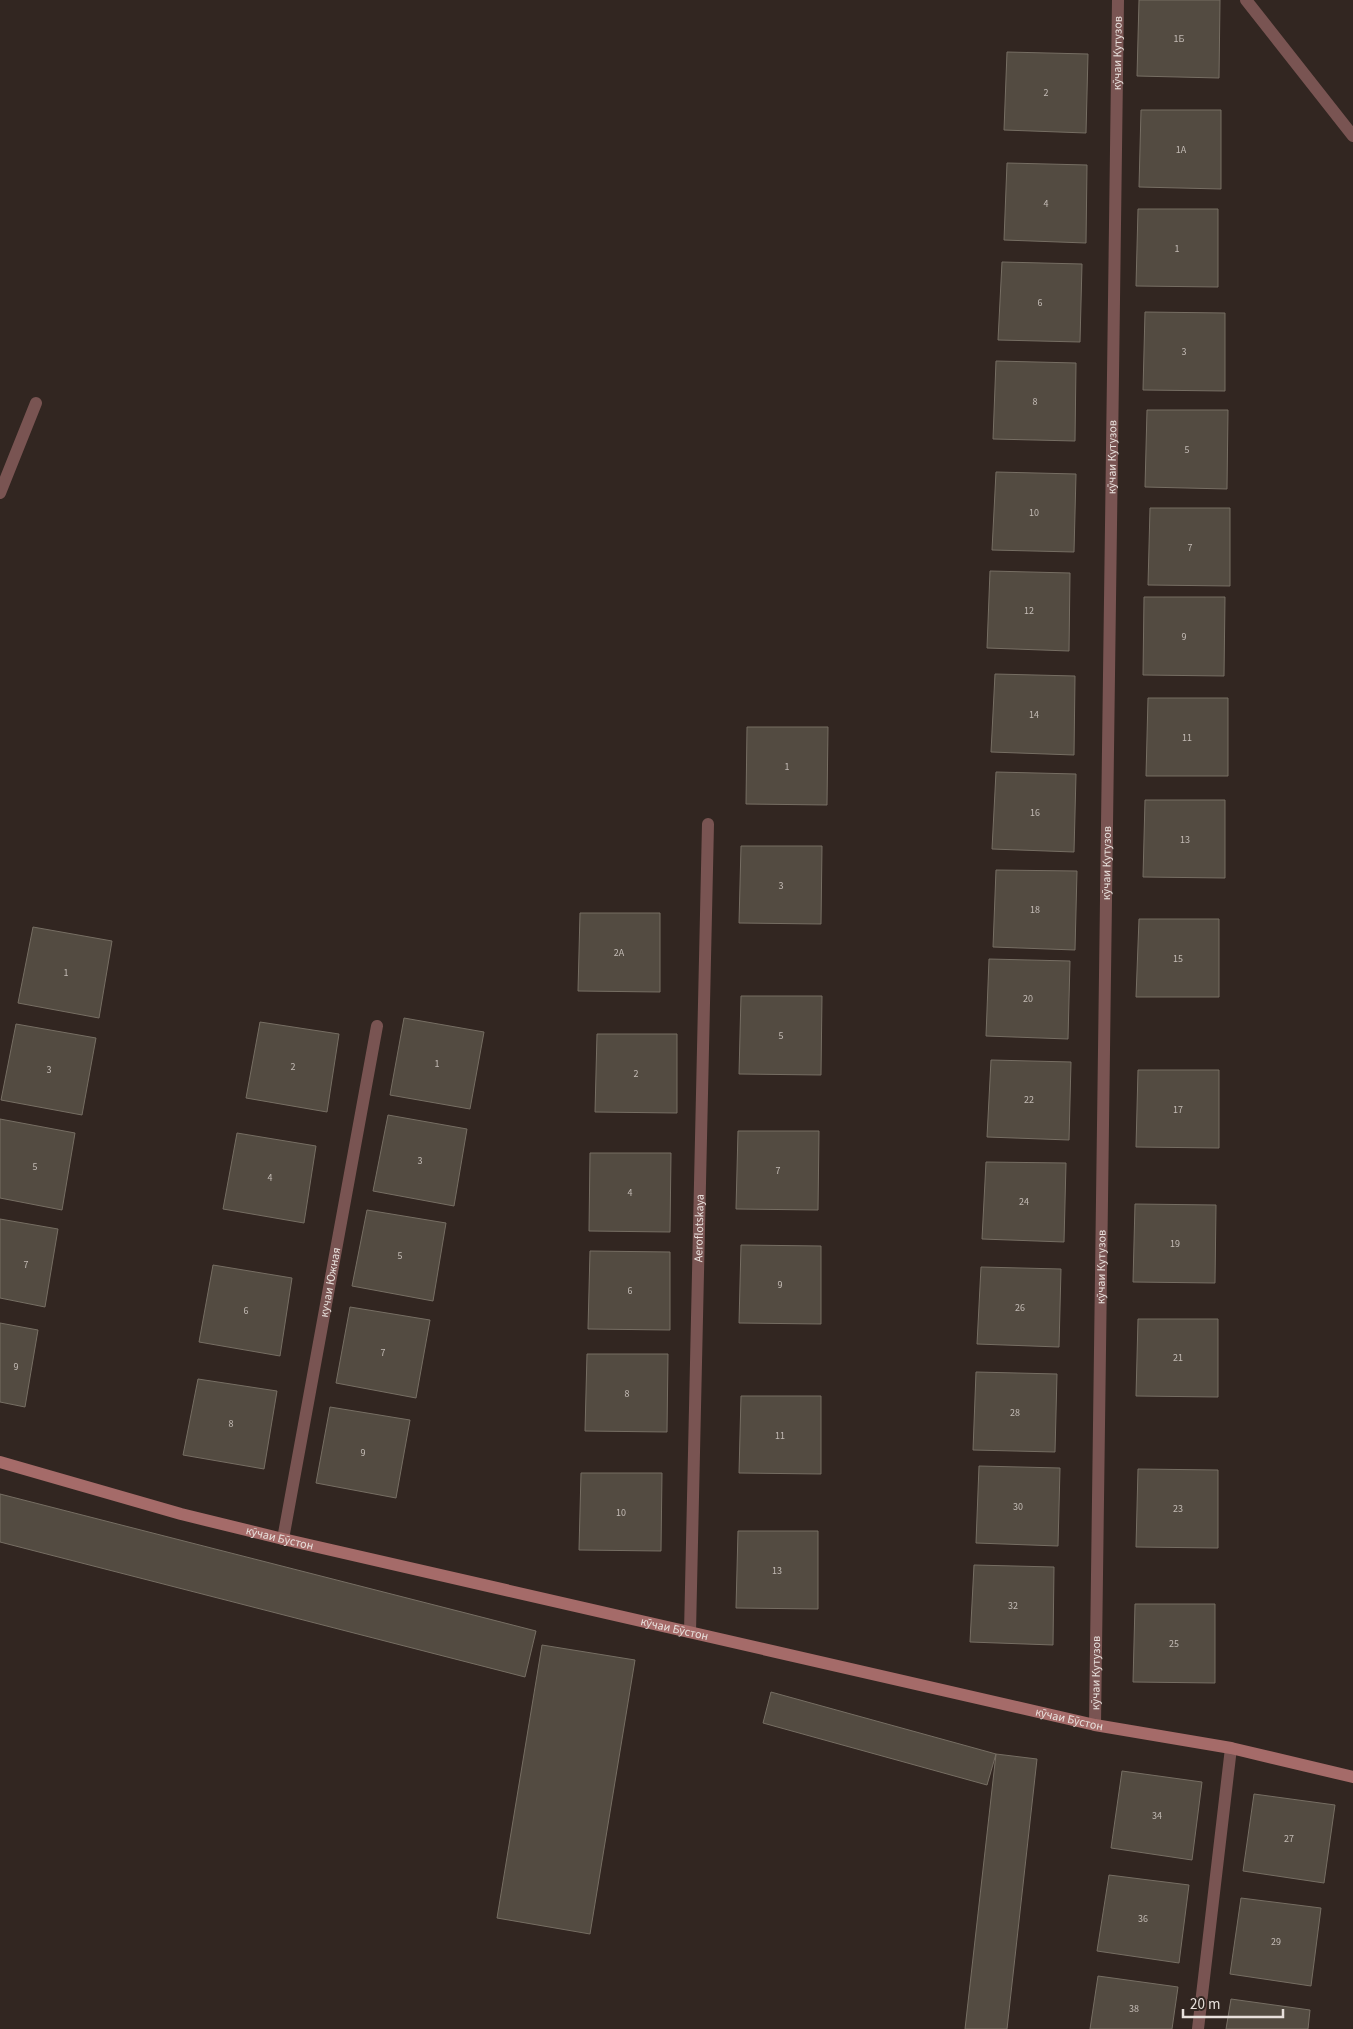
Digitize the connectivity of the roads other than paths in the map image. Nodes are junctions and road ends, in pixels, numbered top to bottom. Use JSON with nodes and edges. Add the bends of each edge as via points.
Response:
{"nodes":[{"id":1,"x":1118,"y":0,"type":"edge"},
{"id":2,"x":1246,"y":0,"type":"edge"},
{"id":3,"x":1353,"y":136,"type":"edge"},
{"id":4,"x":36,"y":403,"type":"dead end"},
{"id":5,"x":0,"y":493,"type":"edge"},
{"id":6,"x":708,"y":824,"type":"dead end"},
{"id":7,"x":377,"y":1026,"type":"dead end"},
{"id":8,"x":0,"y":1462,"type":"edge"},
{"id":9,"x":282,"y":1539,"type":"junction"},
{"id":10,"x":690,"y":1632,"type":"junction"},
{"id":11,"x":1095,"y":1725,"type":"junction"},
{"id":12,"x":1231,"y":1748,"type":"junction"},
{"id":13,"x":1353,"y":1777,"type":"edge"},
{"id":14,"x":1198,"y":2029,"type":"edge"}],
"edges":[{"from":1,"to":11,"type":"street","name":"кӯчаи Кутузов"},
{"from":2,"to":3,"type":"street"},
{"from":4,"to":5,"type":"street"},
{"from":6,"to":10,"type":"street","name":"Aeroflotskaya"},
{"from":7,"to":9,"type":"street","name":"кучаи Южная"},
{"from":8,"to":9,"type":"main road","name":"кӯчаи Бӯстон"},
{"from":9,"to":10,"type":"main road","name":"кӯчаи Бӯстон"},
{"from":10,"to":11,"type":"main road","name":"кӯчаи Бӯстон"},
{"from":11,"to":12,"type":"main road","name":"кӯчаи Бӯстон"},
{"from":12,"to":13,"type":"main road","name":"кӯчаи Бӯстон"},
{"from":12,"to":14,"type":"street"}]}
